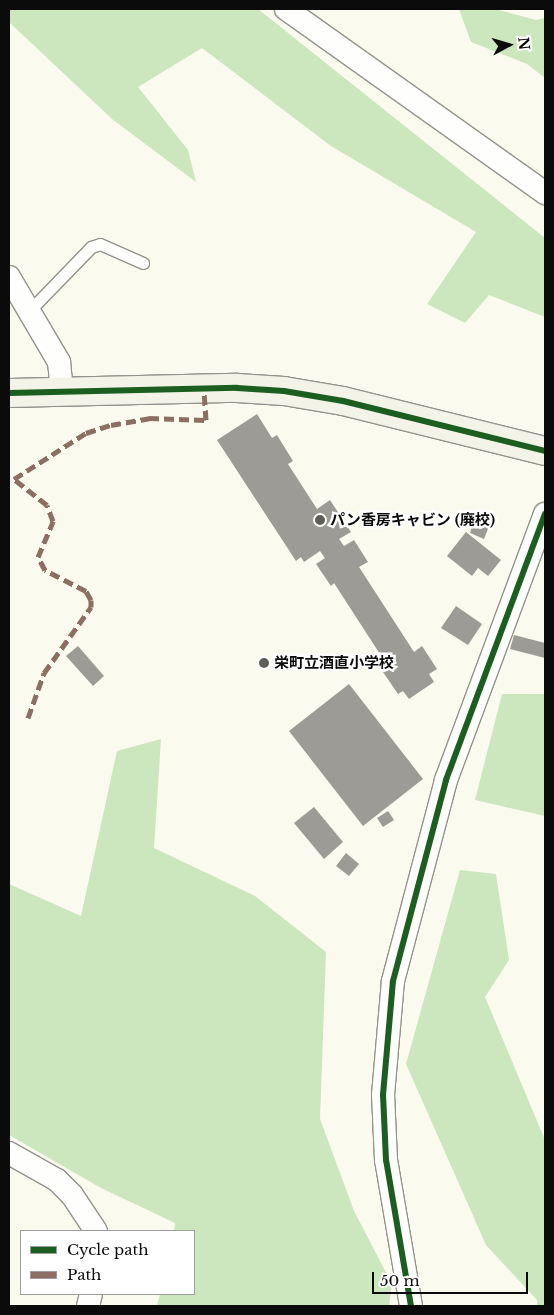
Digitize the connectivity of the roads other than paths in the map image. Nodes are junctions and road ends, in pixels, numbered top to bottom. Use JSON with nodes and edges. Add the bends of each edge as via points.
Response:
{"nodes":[{"id":1,"x":286,"y":9,"type":"edge"},
{"id":2,"x":545,"y":193,"type":"edge"},
{"id":3,"x":143,"y":264,"type":"dead end"},
{"id":4,"x":9,"y":277,"type":"edge"},
{"id":5,"x":30,"y":310,"type":"junction"},
{"id":6,"x":62,"y":392,"type":"junction"},
{"id":7,"x":9,"y":393,"type":"edge"},
{"id":8,"x":545,"y":451,"type":"edge"},
{"id":9,"x":545,"y":514,"type":"edge"},
{"id":10,"x":9,"y":1153,"type":"edge"},
{"id":11,"x":95,"y":1230,"type":"edge"},
{"id":12,"x":412,"y":1306,"type":"edge"}],
"edges":[{"from":1,"to":2,"type":"street"},
{"from":3,"to":5,"type":"lane","via":[[100,244],[91,247]]},
{"from":4,"to":5,"type":"street"},
{"from":5,"to":6,"type":"street","via":[[59,362]]},
{"from":6,"to":7,"type":"street"},
{"from":6,"to":8,"type":"street","via":[[229,388],[284,391],[343,401]]},
{"from":9,"to":12,"type":"street","via":[[446,780],[393,980],[382,1095],[386,1160]]},
{"from":10,"to":11,"type":"street","via":[[58,1180]]}]}
